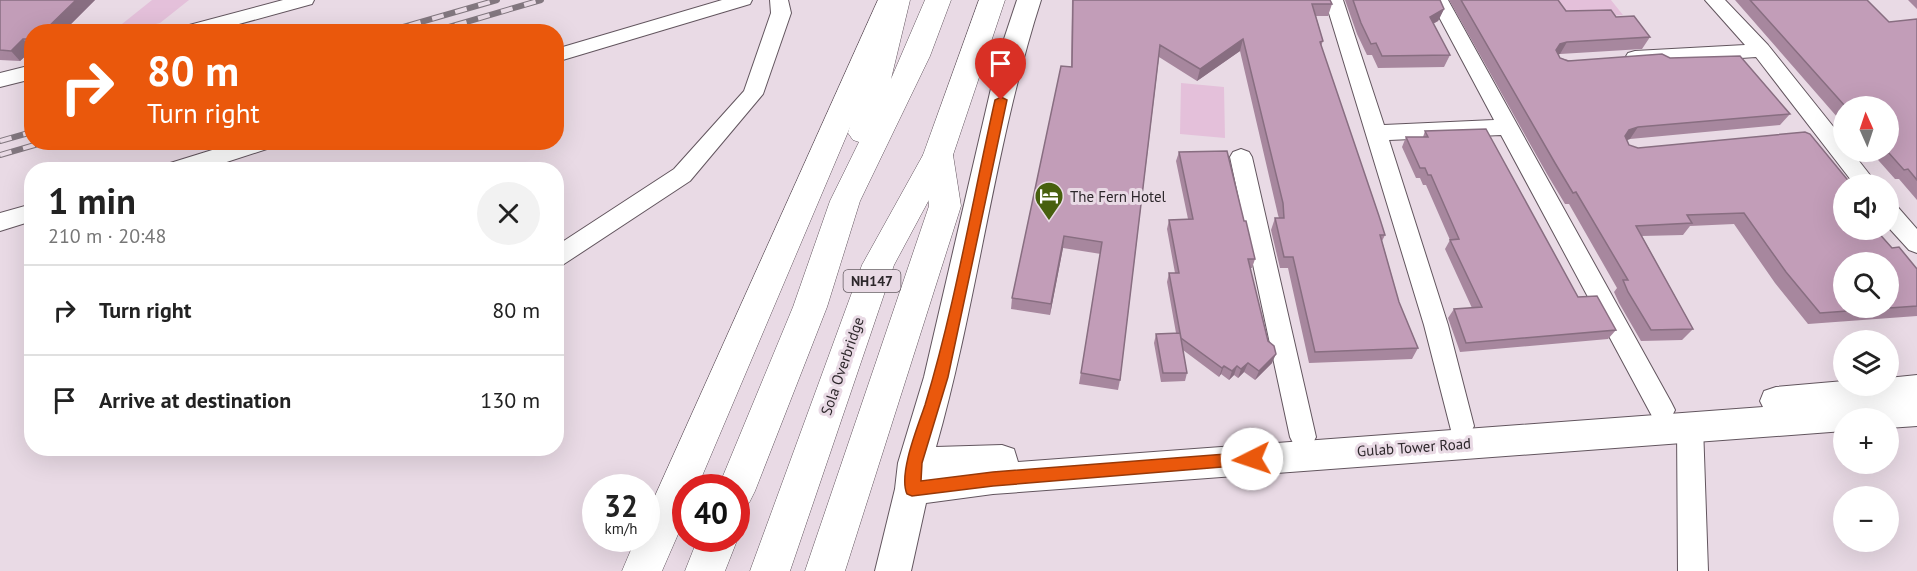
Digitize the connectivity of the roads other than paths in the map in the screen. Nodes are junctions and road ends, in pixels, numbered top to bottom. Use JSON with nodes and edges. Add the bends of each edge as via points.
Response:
{"nodes":[{"id":1,"x":305,"y":0,"type":"edge"},
{"id":2,"x":743,"y":0,"type":"edge"},
{"id":3,"x":779,"y":0,"type":"edge"},
{"id":4,"x":891,"y":0,"type":"edge"},
{"id":5,"x":897,"y":0,"type":"edge"},
{"id":6,"x":938,"y":0,"type":"edge"},
{"id":7,"x":992,"y":0,"type":"edge"},
{"id":8,"x":1029,"y":0,"type":"edge"},
{"id":9,"x":1334,"y":0,"type":"edge"},
{"id":10,"x":1439,"y":0,"type":"edge"},
{"id":11,"x":1714,"y":0,"type":"edge"},
{"id":12,"x":215,"y":24,"type":"edge"},
{"id":13,"x":1761,"y":50,"type":"junction"},
{"id":14,"x":564,"y":54,"type":"edge"},
{"id":15,"x":1620,"y":59,"type":"edge"},
{"id":16,"x":24,"y":74,"type":"edge"},
{"id":17,"x":0,"y":80,"type":"edge"},
{"id":18,"x":1508,"y":127,"type":"junction"},
{"id":19,"x":1824,"y":131,"type":"junction"},
{"id":20,"x":1375,"y":133,"type":"junction"},
{"id":21,"x":1801,"y":133,"type":"edge"},
{"id":22,"x":239,"y":150,"type":"edge"},
{"id":23,"x":938,"y":155,"type":"junction"},
{"id":24,"x":1240,"y":157,"type":"dead end"},
{"id":25,"x":201,"y":162,"type":"edge"},
{"id":26,"x":1858,"y":174,"type":"edge"},
{"id":27,"x":845,"y":201,"type":"junction"},
{"id":28,"x":24,"y":214,"type":"edge"},
{"id":29,"x":0,"y":222,"type":"edge"},
{"id":30,"x":1899,"y":224,"type":"edge"},
{"id":31,"x":1917,"y":244,"type":"edge"},
{"id":32,"x":564,"y":253,"type":"edge"},
{"id":33,"x":1917,"y":389,"type":"edge"},
{"id":34,"x":1662,"y":410,"type":"junction"},
{"id":35,"x":1917,"y":412,"type":"edge"},
{"id":36,"x":1461,"y":426,"type":"junction"},
{"id":37,"x":1690,"y":426,"type":"junction"},
{"id":38,"x":1303,"y":437,"type":"junction"},
{"id":39,"x":743,"y":474,"type":"edge"},
{"id":40,"x":914,"y":476,"type":"junction"},
{"id":41,"x":712,"y":552,"type":"edge"},
{"id":42,"x":642,"y":571,"type":"edge"},
{"id":43,"x":705,"y":571,"type":"edge"},
{"id":44,"x":770,"y":571,"type":"edge"},
{"id":45,"x":825,"y":571,"type":"edge"},
{"id":46,"x":893,"y":571,"type":"edge"},
{"id":47,"x":1693,"y":571,"type":"edge"}],
"edges":[{"from":1,"to":12,"type":"street"},
{"from":2,"to":14,"type":"street"},
{"from":3,"to":32,"type":"street","via":[[781,13],[753,94],[682,175]]},
{"from":4,"to":42,"type":"main road"},
{"from":5,"to":27,"type":"main road"},
{"from":6,"to":27,"type":"main road","number":"NH147","via":[[916,56]]},
{"from":7,"to":23,"type":"main road","name":"Sola Overbridge","number":"NH147"},
{"from":8,"to":40,"type":"street","via":[[1011,54],[940,377]]},
{"from":9,"to":20,"type":"street"},
{"from":10,"to":18,"type":"street"},
{"from":11,"to":13,"type":"street"},
{"from":13,"to":15,"type":"street"},
{"from":13,"to":19,"type":"street"},
{"from":16,"to":17,"type":"street"},
{"from":18,"to":20,"type":"street"},
{"from":18,"to":34,"type":"street"},
{"from":19,"to":21,"type":"street"},
{"from":19,"to":26,"type":"street"},
{"from":20,"to":36,"type":"street","via":[[1436,325]]},
{"from":22,"to":25,"type":"street"},
{"from":23,"to":44,"type":"main road","name":"Sola Overbridge","number":"NH147","via":[[878,265]]},
{"from":23,"to":45,"type":"main road","via":[[945,206]]},
{"from":24,"to":38,"type":"street"},
{"from":27,"to":39,"type":"main road","number":"NH147","via":[[810,307]]},
{"from":28,"to":29,"type":"street"},
{"from":30,"to":31,"type":"street"},
{"from":33,"to":34,"type":"street"},
{"from":34,"to":36,"type":"street"},
{"from":35,"to":37,"type":"street","name":"Gulab Tower Road"},
{"from":36,"to":38,"type":"street"},
{"from":37,"to":40,"type":"street","name":"Gulab Tower Road","via":[[993,479]]},
{"from":37,"to":47,"type":"street"},
{"from":38,"to":40,"type":"street","via":[[1002,460]]},
{"from":40,"to":46,"type":"street"},
{"from":41,"to":43,"type":"main road"}]}
